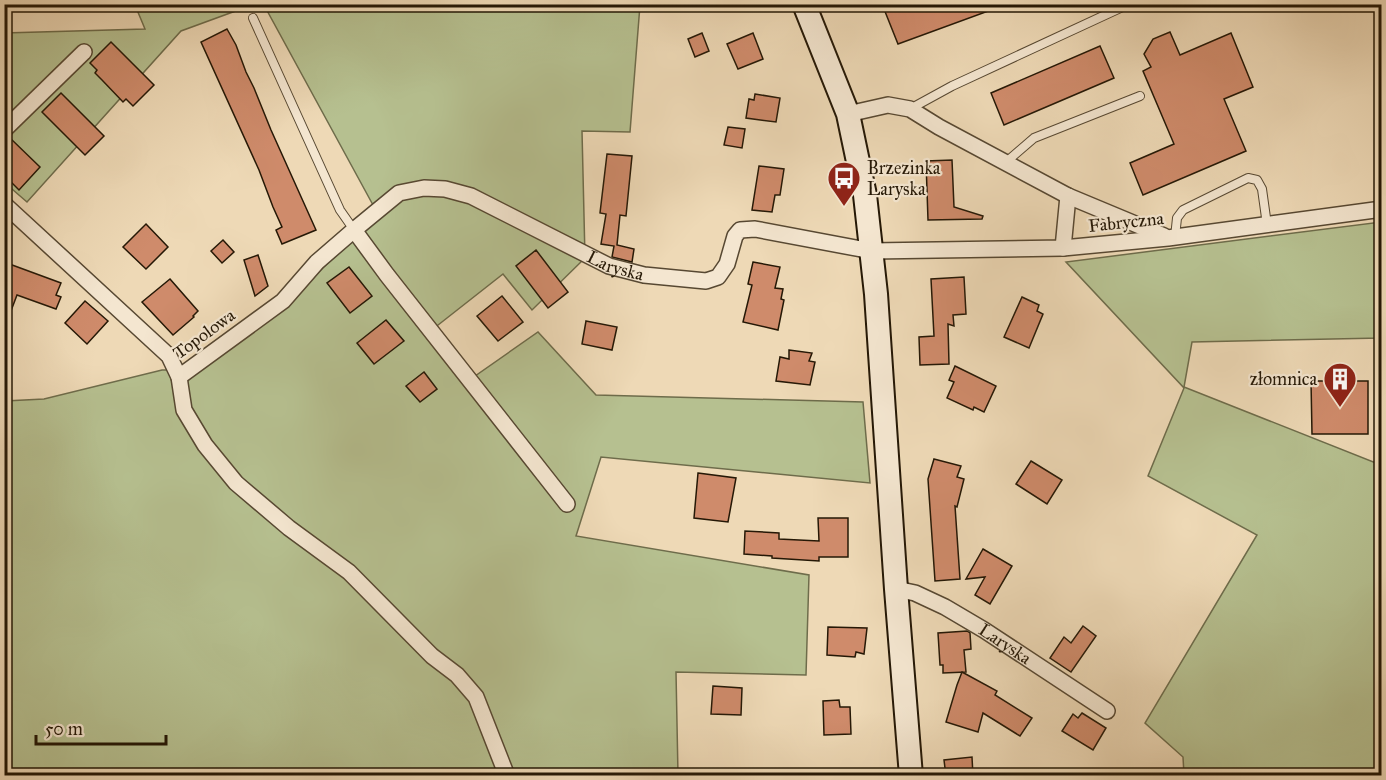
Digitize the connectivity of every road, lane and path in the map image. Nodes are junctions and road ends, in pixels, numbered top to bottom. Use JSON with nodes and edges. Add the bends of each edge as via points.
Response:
{"nodes":[{"id":1,"x":804,"y":4,"type":"edge"},
{"id":2,"x":1129,"y":4,"type":"edge"},
{"id":3,"x":253,"y":18,"type":"dead end"},
{"id":4,"x":84,"y":52,"type":"dead end"},
{"id":5,"x":1140,"y":96,"type":"dead end"},
{"id":6,"x":910,"y":109,"type":"junction"},
{"id":7,"x":848,"y":114,"type":"junction"},
{"id":8,"x":4,"y":130,"type":"edge"},
{"id":9,"x":1005,"y":163,"type":"junction"},
{"id":10,"x":1068,"y":196,"type":"junction"},
{"id":11,"x":4,"y":204,"type":"edge"},
{"id":12,"x":1382,"y":209,"type":"edge"},
{"id":13,"x":1267,"y":225,"type":"junction"},
{"id":14,"x":354,"y":230,"type":"junction"},
{"id":15,"x":1171,"y":237,"type":"junction"},
{"id":16,"x":1063,"y":248,"type":"junction"},
{"id":17,"x":872,"y":250,"type":"junction"},
{"id":18,"x":179,"y":376,"type":"junction"},
{"id":19,"x":567,"y":504,"type":"dead end"},
{"id":20,"x":896,"y":589,"type":"junction"},
{"id":21,"x":1107,"y":711,"type":"dead end"},
{"id":22,"x":507,"y":776,"type":"edge"},
{"id":23,"x":911,"y":776,"type":"edge"}],
"edges":[{"from":1,"to":7,"type":"street"},
{"from":2,"to":6,"type":"lane"},
{"from":3,"to":14,"type":"lane","via":[[340,210]]},
{"from":4,"to":8,"type":"street"},
{"from":5,"to":9,"type":"lane","via":[[1034,138]]},
{"from":6,"to":7,"type":"street","via":[[888,105]]},
{"from":6,"to":9,"type":"street"},
{"from":7,"to":17,"type":"street","via":[[866,195]]},
{"from":9,"to":10,"type":"street"},
{"from":10,"to":15,"type":"street"},
{"from":10,"to":16,"type":"street"},
{"from":11,"to":18,"type":"street","name":"Topolowa","via":[[169,356]]},
{"from":12,"to":13,"type":"street","name":"Fabryczna"},
{"from":13,"to":15,"type":"street","name":"Fabryczna"},
{"from":13,"to":15,"type":"lane","via":[[1262,189],[1257,180],[1248,178],[1183,210]]},
{"from":14,"to":17,"type":"street","name":"Laryska","via":[[399,193],[424,188],[471,196],[609,266],[644,275],[706,281],[718,277],[740,230]]},
{"from":14,"to":18,"type":"street","name":"Topolowa","via":[[317,262],[284,301]]},
{"from":14,"to":19,"type":"street"},
{"from":15,"to":16,"type":"street","name":"Fabryczna"},
{"from":16,"to":17,"type":"street","name":"Fabryczna"},
{"from":17,"to":20,"type":"street"},
{"from":18,"to":22,"type":"street","via":[[184,410],[204,445],[236,483],[349,572],[476,697]]},
{"from":20,"to":21,"type":"street","name":"Laryska","via":[[945,607]]},
{"from":20,"to":23,"type":"street"}]}
